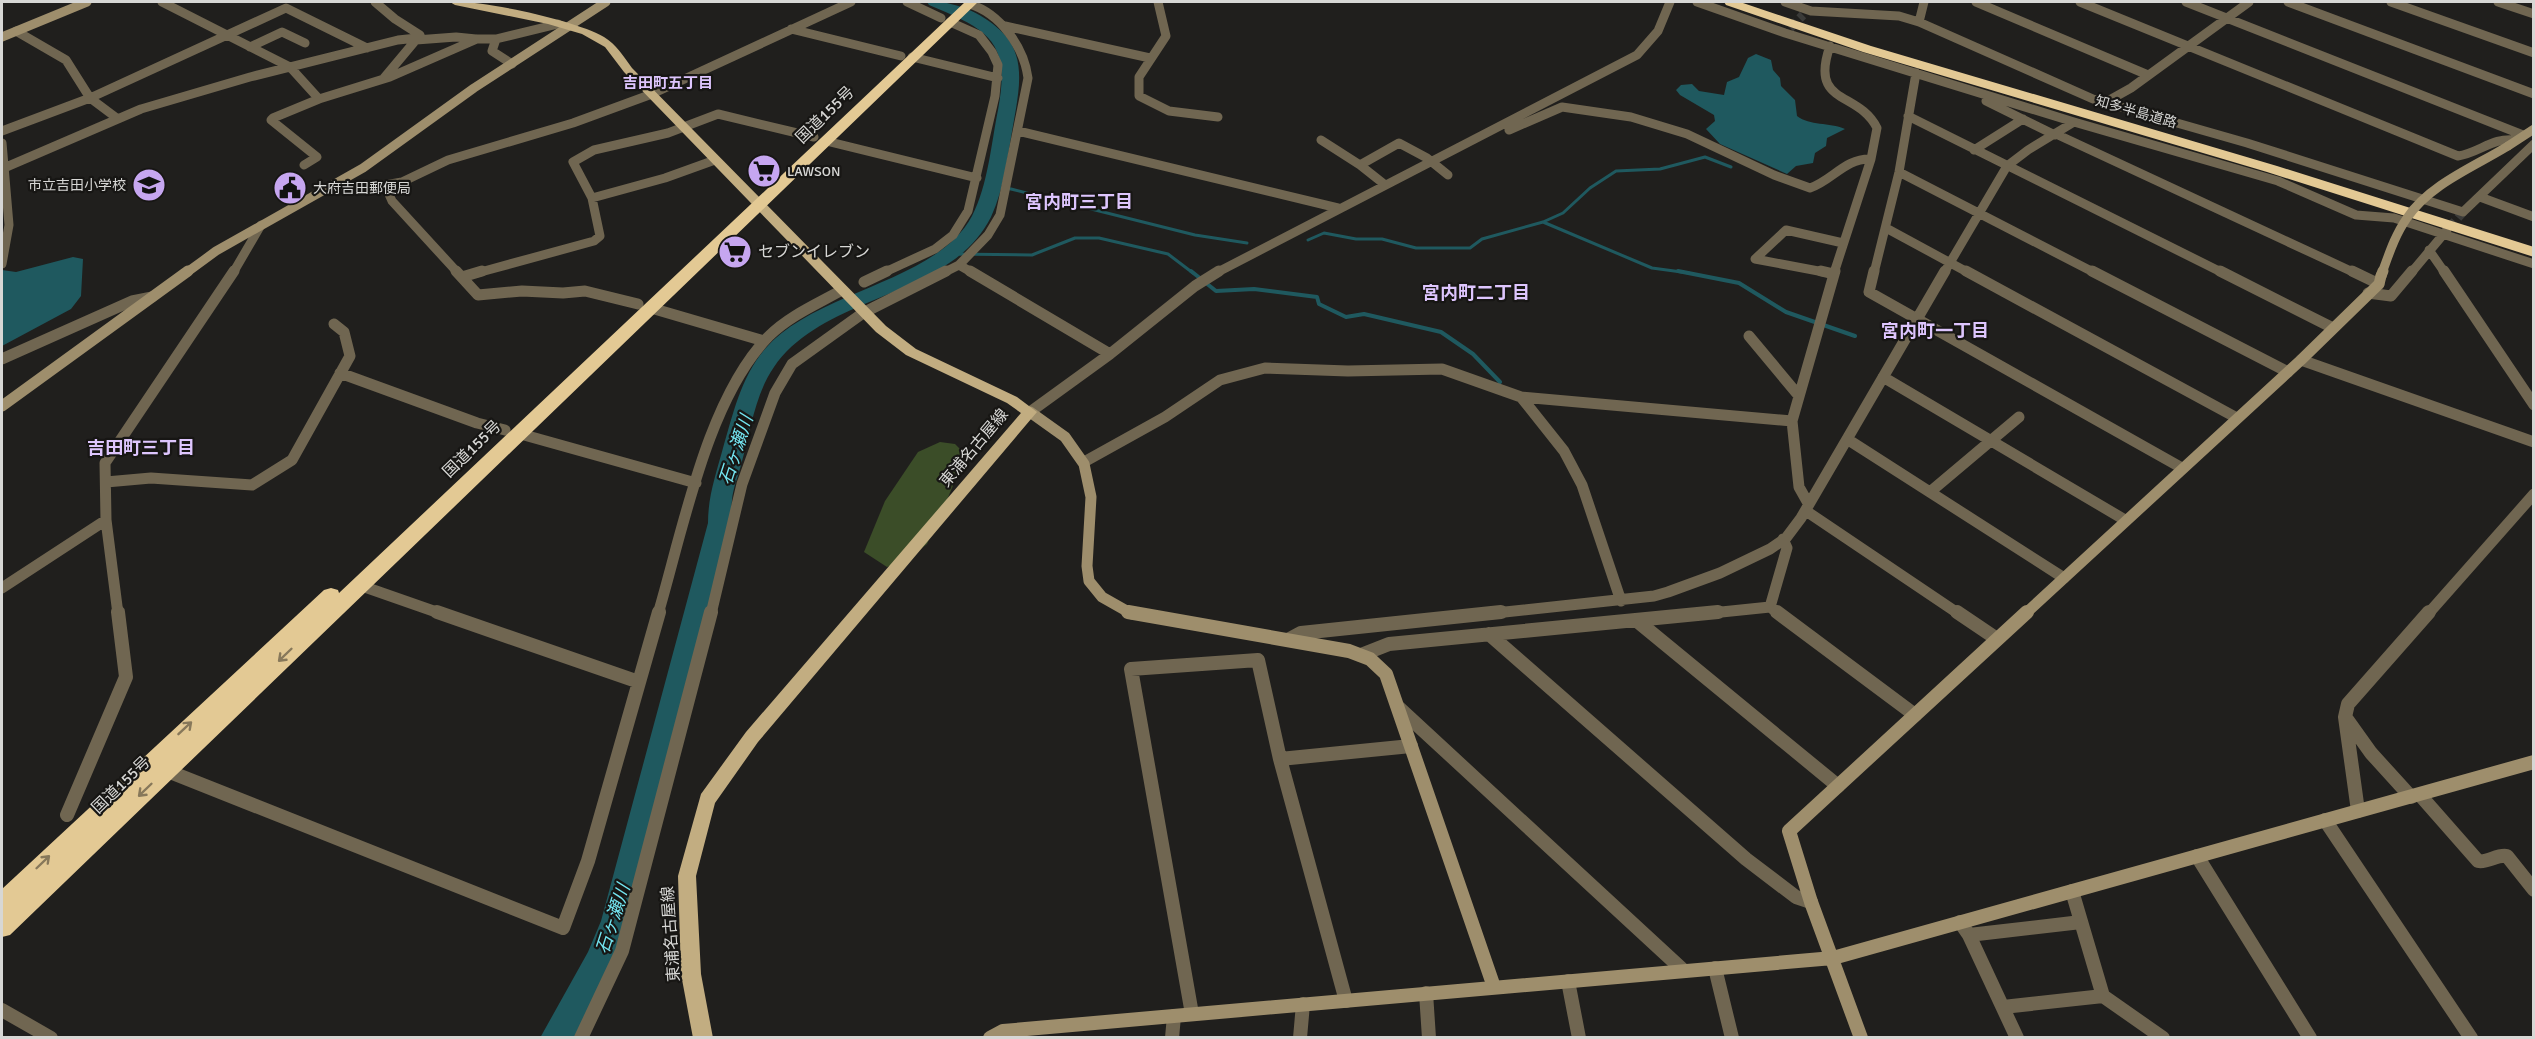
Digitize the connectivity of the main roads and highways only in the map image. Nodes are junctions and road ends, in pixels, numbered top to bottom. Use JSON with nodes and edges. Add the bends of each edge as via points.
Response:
{"nodes":[{"id":1,"x":455,"y":2,"type":"edge"},
{"id":2,"x":1730,"y":2,"type":"edge"},
{"id":3,"x":1751,"y":2,"type":"edge"},
{"id":4,"x":965,"y":3,"type":"edge"},
{"id":5,"x":755,"y":201,"type":"junction"},
{"id":6,"x":2534,"y":244,"type":"edge"},
{"id":7,"x":2534,"y":252,"type":"edge"},
{"id":8,"x":511,"y":432,"type":"junction"},
{"id":9,"x":2,"y":903,"type":"edge"},
{"id":10,"x":2,"y":927,"type":"edge"},
{"id":11,"x":704,"y":1038,"type":"edge"}],
"edges":[{"from":1,"to":5,"type":"main road","name":"東浦名古屋線","via":[[564,25],[606,43]]},
{"from":2,"to":7,"type":"highway","name":"知多半島道路","via":[[1868,49],[2272,169]]},
{"from":3,"to":6,"type":"highway","name":"知多半島道路"},
{"from":4,"to":5,"type":"highway","name":"国道155号"},
{"from":5,"to":8,"type":"highway","name":"国道155号"},
{"from":5,"to":11,"type":"main road","name":"東浦名古屋線","via":[[862,311],[911,352],[1030,412],[752,737],[707,800],[687,876],[691,974]]},
{"from":9,"to":8,"type":"highway","name":"国道155号","one_way":true},
{"from":8,"to":10,"type":"highway","name":"国道155号","one_way":true,"via":[[359,585]]}]}
